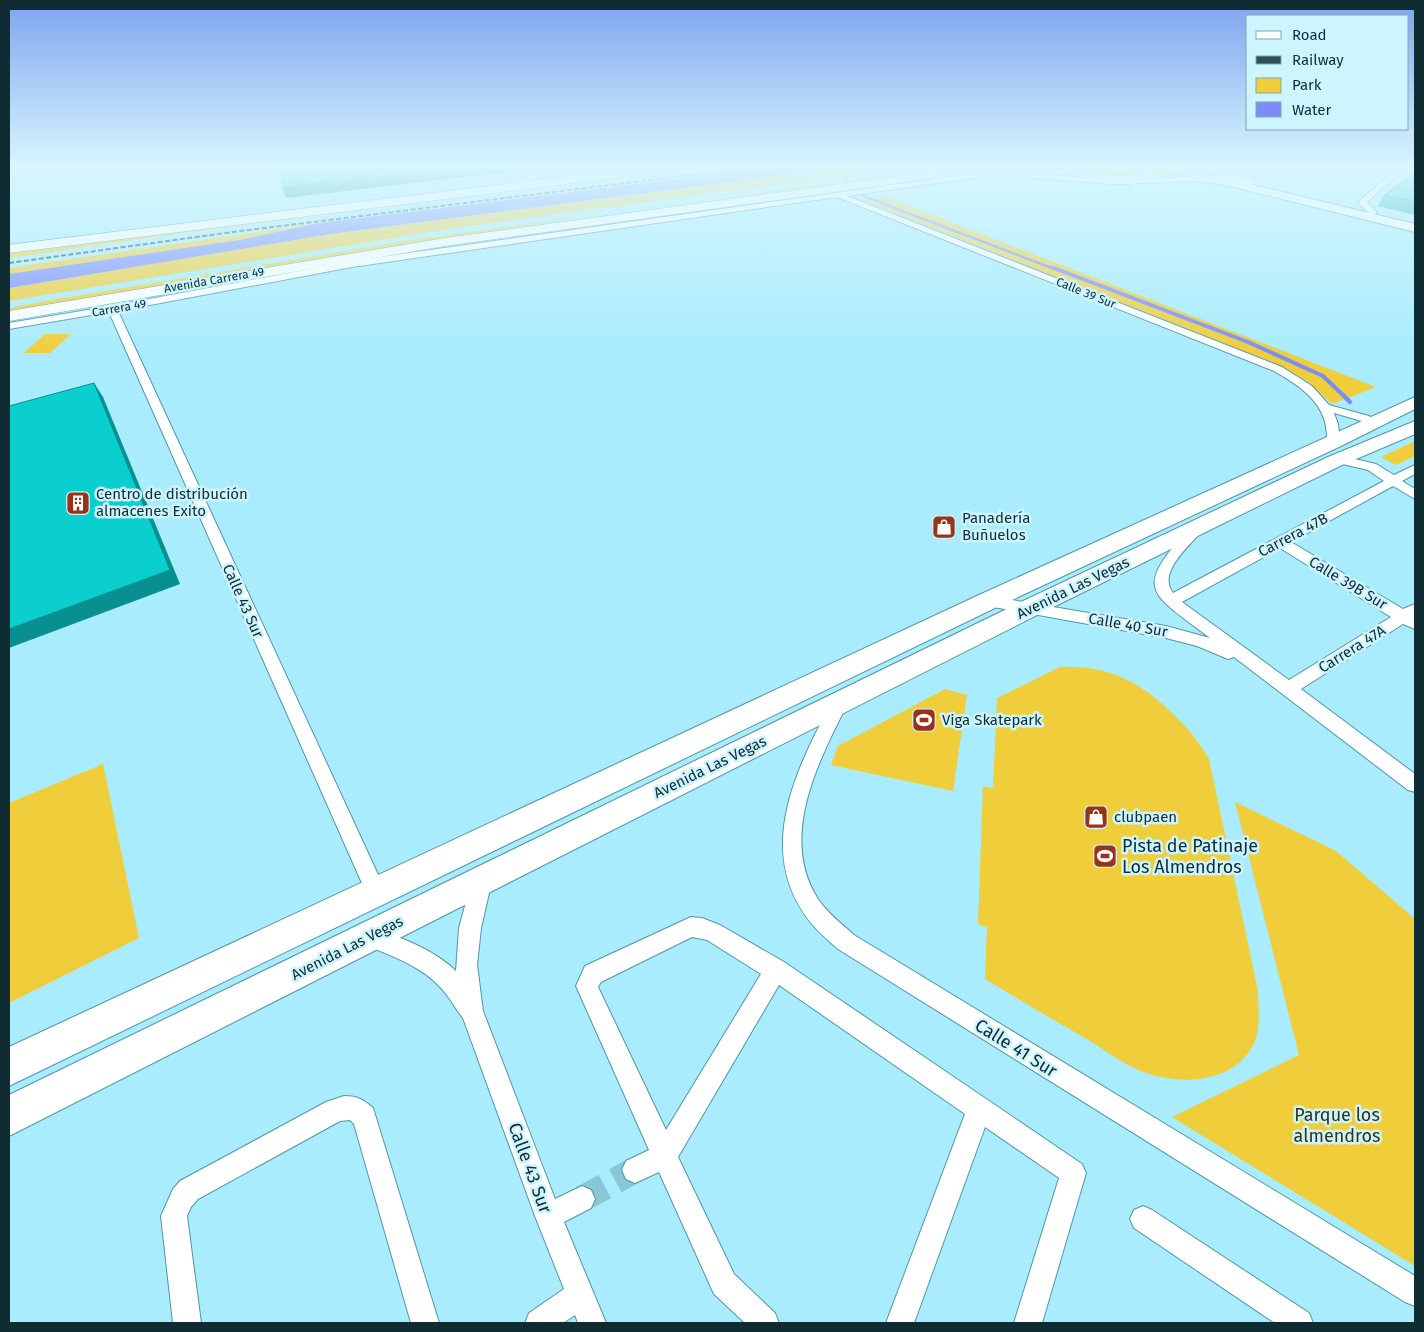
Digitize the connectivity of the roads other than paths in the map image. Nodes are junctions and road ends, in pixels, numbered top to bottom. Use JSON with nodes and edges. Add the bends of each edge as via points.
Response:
{"nodes":[{"id":1,"x":119,"y":230,"type":"edge"},
{"id":2,"x":159,"y":230,"type":"edge"},
{"id":3,"x":466,"y":230,"type":"edge"},
{"id":4,"x":523,"y":230,"type":"edge"},
{"id":5,"x":599,"y":230,"type":"edge"},
{"id":6,"x":944,"y":230,"type":"edge"},
{"id":7,"x":9,"y":244,"type":"edge"},
{"id":8,"x":9,"y":249,"type":"edge"},
{"id":9,"x":352,"y":264,"type":"junction"},
{"id":10,"x":181,"y":286,"type":"junction"},
{"id":11,"x":9,"y":304,"type":"edge"},
{"id":12,"x":112,"y":309,"type":"junction"},
{"id":13,"x":9,"y":316,"type":"edge"},
{"id":14,"x":9,"y":326,"type":"edge"},
{"id":15,"x":1415,"y":389,"type":"edge"},
{"id":16,"x":1415,"y":402,"type":"edge"},
{"id":17,"x":1324,"y":407,"type":"junction"},
{"id":18,"x":1368,"y":421,"type":"junction"},
{"id":19,"x":1415,"y":427,"type":"edge"},
{"id":20,"x":1382,"y":440,"type":"junction"},
{"id":21,"x":1336,"y":450,"type":"junction"},
{"id":22,"x":1414,"y":472,"type":"edge"},
{"id":23,"x":1394,"y":480,"type":"junction"},
{"id":24,"x":1415,"y":495,"type":"edge"},
{"id":25,"x":1197,"y":528,"type":"junction"},
{"id":26,"x":1280,"y":542,"type":"junction"},
{"id":27,"x":1101,"y":549,"type":"junction"},
{"id":28,"x":1070,"y":589,"type":"junction"},
{"id":29,"x":988,"y":601,"type":"junction"},
{"id":30,"x":1171,"y":602,"type":"junction"},
{"id":31,"x":1030,"y":608,"type":"junction"},
{"id":32,"x":1411,"y":616,"type":"edge"},
{"id":33,"x":1262,"y":670,"type":"junction"},
{"id":34,"x":1288,"y":690,"type":"junction"},
{"id":35,"x":840,"y":703,"type":"junction"},
{"id":36,"x":1415,"y":784,"type":"edge"},
{"id":37,"x":482,"y":880,"type":"junction"},
{"id":38,"x":376,"y":892,"type":"junction"},
{"id":39,"x":369,"y":937,"type":"junction"},
{"id":40,"x":776,"y":970,"type":"junction"},
{"id":41,"x":472,"y":1012,"type":"junction"},
{"id":42,"x":9,"y":1067,"type":"edge"},
{"id":43,"x":979,"y":1109,"type":"junction"},
{"id":44,"x":9,"y":1116,"type":"edge"},
{"id":45,"x":666,"y":1155,"type":"junction"},
{"id":46,"x":635,"y":1170,"type":"tunnel mouth"},
{"id":47,"x":582,"y":1199,"type":"tunnel mouth"},
{"id":48,"x":548,"y":1216,"type":"junction"},
{"id":49,"x":1143,"y":1219,"type":"dead end"},
{"id":50,"x":1415,"y":1292,"type":"edge"},
{"id":51,"x":580,"y":1294,"type":"junction"},
{"id":52,"x":187,"y":1323,"type":"edge"},
{"id":53,"x":425,"y":1323,"type":"edge"},
{"id":54,"x":539,"y":1323,"type":"edge"},
{"id":55,"x":592,"y":1323,"type":"edge"},
{"id":56,"x":765,"y":1323,"type":"edge"},
{"id":57,"x":900,"y":1323,"type":"edge"},
{"id":58,"x":1028,"y":1323,"type":"edge"},
{"id":59,"x":1299,"y":1323,"type":"edge"}],
"edges":[{"from":1,"to":7,"type":"highway"},
{"from":2,"to":8,"type":"highway"},
{"from":3,"to":11,"type":"highway","name":"Avenida Carrera 49"},
{"from":4,"to":10,"type":"highway","name":"Avenida Carrera 49"},
{"from":5,"to":9,"type":"street","name":"Carrera 49"},
{"from":6,"to":17,"type":"street","name":"Calle 39 Sur","via":[[1278,369],[1308,388]]},
{"from":9,"to":10,"type":"highway"},
{"from":9,"to":12,"type":"street","name":"Carrera 49"},
{"from":10,"to":13,"type":"highway","name":"Avenida Carrera 49"},
{"from":12,"to":14,"type":"street","name":"Carrera 49"},
{"from":12,"to":38,"type":"street","name":"Calle 43 Sur"},
{"from":15,"to":18,"type":"main road","name":"Avenida Las Vegas","via":[[1381,406]]},
{"from":16,"to":18,"type":"main road","name":"Avenida Las Vegas"},
{"from":17,"to":18,"type":"street"},
{"from":17,"to":21,"type":"street","name":"Calle 39 Sur","via":[[1330,418]]},
{"from":18,"to":20,"type":"main road","via":[[1370,432]]},
{"from":18,"to":21,"type":"main road","name":"Avenida Las Vegas"},
{"from":19,"to":20,"type":"main road","name":"Avenida Las Vegas"},
{"from":20,"to":21,"type":"main road","name":"Avenida Las Vegas"},
{"from":21,"to":23,"type":"street"},
{"from":21,"to":25,"type":"main road","name":"Avenida Las Vegas"},
{"from":21,"to":27,"type":"main road","name":"Avenida Las Vegas"},
{"from":22,"to":23,"type":"street","name":"Carrera 47B"},
{"from":23,"to":24,"type":"street"},
{"from":23,"to":26,"type":"street","name":"Carrera 47B"},
{"from":25,"to":28,"type":"main road","name":"Avenida Las Vegas"},
{"from":25,"to":30,"type":"street","name":"Calle 40 Sur","via":[[1164,569],[1160,582]]},
{"from":26,"to":30,"type":"street","name":"Carrera 47B"},
{"from":26,"to":32,"type":"street","name":"Calle 39B Sur"},
{"from":27,"to":28,"type":"main road","via":[[1085,564],[1064,575],[1063,583]]},
{"from":27,"to":29,"type":"main road","name":"Avenida Las Vegas"},
{"from":28,"to":31,"type":"main road","name":"Avenida Las Vegas"},
{"from":29,"to":31,"type":"street","name":"Calle 40 Sur"},
{"from":29,"to":38,"type":"main road","name":"Avenida Las Vegas"},
{"from":30,"to":33,"type":"street","name":"Calle 40 Sur"},
{"from":31,"to":33,"type":"street","name":"Calle 40 Sur","via":[[1186,636]]},
{"from":31,"to":35,"type":"main road","name":"Avenida Las Vegas"},
{"from":32,"to":34,"type":"street","name":"Carrera 47A"},
{"from":33,"to":34,"type":"street","name":"Calle 40 Sur"},
{"from":34,"to":36,"type":"street","name":"Calle 40 Sur"},
{"from":35,"to":37,"type":"main road","name":"Avenida Las Vegas"},
{"from":35,"to":50,"type":"street","name":"Calle 41 Sur","via":[[812,755],[794,808],[792,838],[797,875],[808,902],[823,922],[846,942]]},
{"from":37,"to":39,"type":"main road","name":"Avenida Las Vegas"},
{"from":37,"to":41,"type":"street","via":[[470,928],[466,965]]},
{"from":38,"to":42,"type":"main road","name":"Avenida Las Vegas"},
{"from":39,"to":41,"type":"street","via":[[401,948],[426,962],[446,977]]},
{"from":39,"to":44,"type":"main road","name":"Avenida Las Vegas"},
{"from":40,"to":43,"type":"street"},
{"from":40,"to":45,"type":"street"},
{"from":40,"to":45,"type":"street","via":[[713,932],[691,927],[593,974],[587,986],[589,993]]},
{"from":41,"to":48,"type":"street","name":"Calle 43 Sur"},
{"from":43,"to":57,"type":"street"},
{"from":43,"to":58,"type":"street","via":[[1073,1173]]},
{"from":45,"to":46,"type":"street"},
{"from":45,"to":56,"type":"street","via":[[724,1284]]},
{"from":47,"to":48,"type":"street"},
{"from":48,"to":51,"type":"street","name":"Calle 43 Sur"},
{"from":49,"to":59,"type":"street"},
{"from":51,"to":54,"type":"street"},
{"from":51,"to":55,"type":"street","name":"Calle 43 Sur"},
{"from":52,"to":53,"type":"street","via":[[174,1216],[182,1198],[189,1190],[335,1111],[355,1108],[364,1117]]}]}
